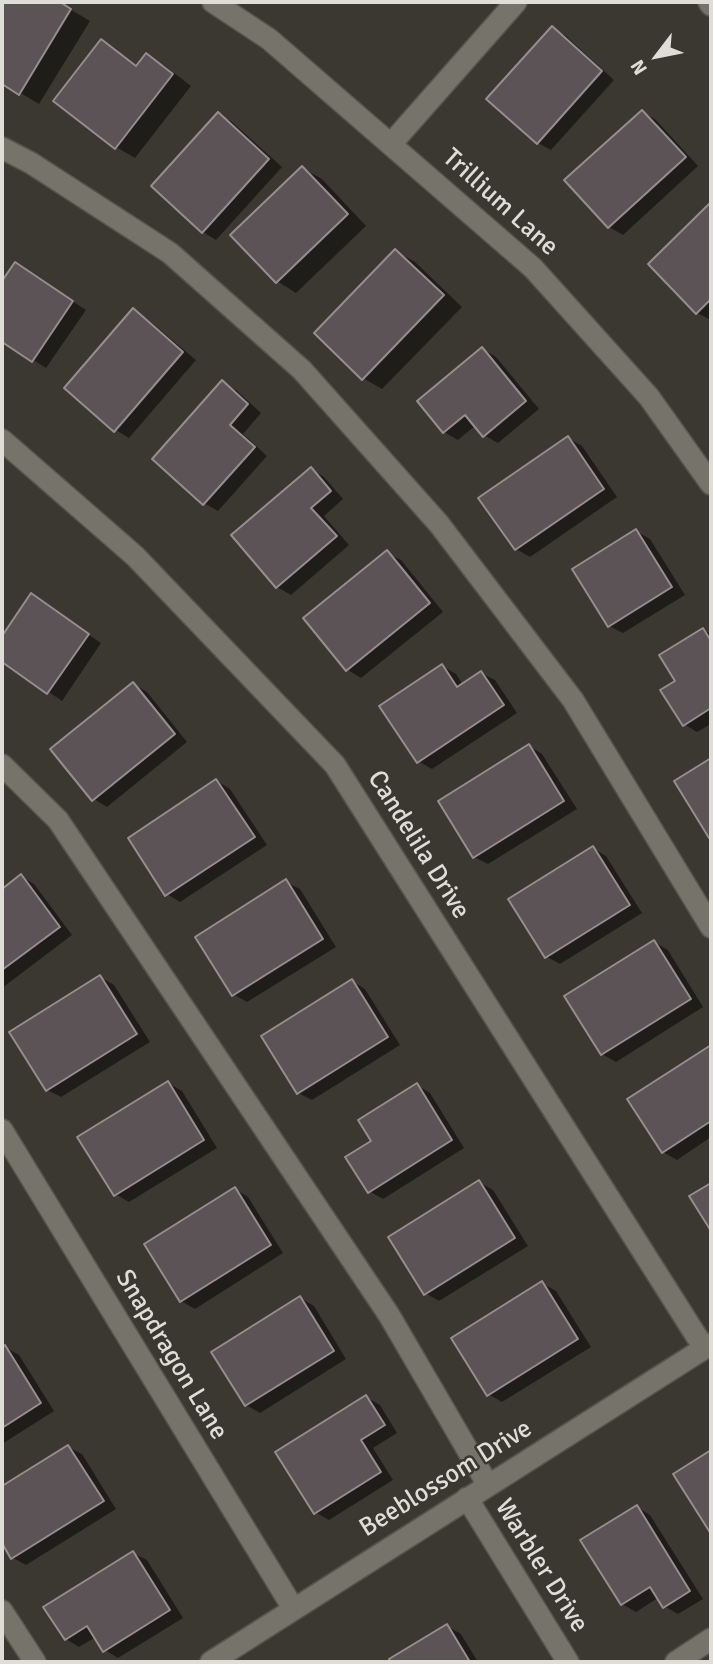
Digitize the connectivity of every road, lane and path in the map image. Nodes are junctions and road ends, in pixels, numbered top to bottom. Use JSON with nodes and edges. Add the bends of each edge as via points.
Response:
{"nodes":[{"id":1,"x":516,"y":2,"type":"edge"},
{"id":2,"x":226,"y":5,"type":"edge"},
{"id":3,"x":391,"y":144,"type":"junction"},
{"id":4,"x":2,"y":149,"type":"edge"},
{"id":5,"x":2,"y":440,"type":"edge"},
{"id":6,"x":711,"y":484,"type":"edge"},
{"id":7,"x":2,"y":765,"type":"edge"},
{"id":8,"x":711,"y":927,"type":"edge"},
{"id":9,"x":2,"y":1130,"type":"edge"},
{"id":10,"x":708,"y":1346,"type":"edge"},
{"id":11,"x":488,"y":1485,"type":"junction"},
{"id":12,"x":467,"y":1498,"type":"junction"},
{"id":13,"x":293,"y":1608,"type":"junction"},
{"id":14,"x":2,"y":1611,"type":"edge"},
{"id":15,"x":711,"y":1639,"type":"edge"},
{"id":16,"x":35,"y":1662,"type":"edge"},
{"id":17,"x":211,"y":1662,"type":"edge"},
{"id":18,"x":568,"y":1662,"type":"edge"},
{"id":19,"x":676,"y":1662,"type":"edge"}],
"edges":[{"from":1,"to":3,"type":"street"},
{"from":2,"to":3,"type":"street","name":"Trillium Lane"},
{"from":3,"to":6,"type":"street","name":"Trillium Lane","via":[[533,268],[649,397]]},
{"from":4,"to":8,"type":"street","via":[[170,253],[302,370],[439,524],[573,700]]},
{"from":5,"to":10,"type":"street","name":"Candelila Drive","via":[[135,556],[335,765]]},
{"from":7,"to":11,"type":"street","via":[[66,831],[389,1315]]},
{"from":9,"to":13,"type":"street","name":"Snapdragon Lane"},
{"from":10,"to":11,"type":"street","name":"Beeblossom Drive"},
{"from":11,"to":12,"type":"street","name":"Beeblossom Drive"},
{"from":12,"to":13,"type":"street","name":"Beeblossom Drive"},
{"from":12,"to":18,"type":"street","name":"Warbler Drive"},
{"from":13,"to":17,"type":"street","name":"Beeblossom Drive"},
{"from":14,"to":16,"type":"street"},
{"from":15,"to":19,"type":"street"}]}
